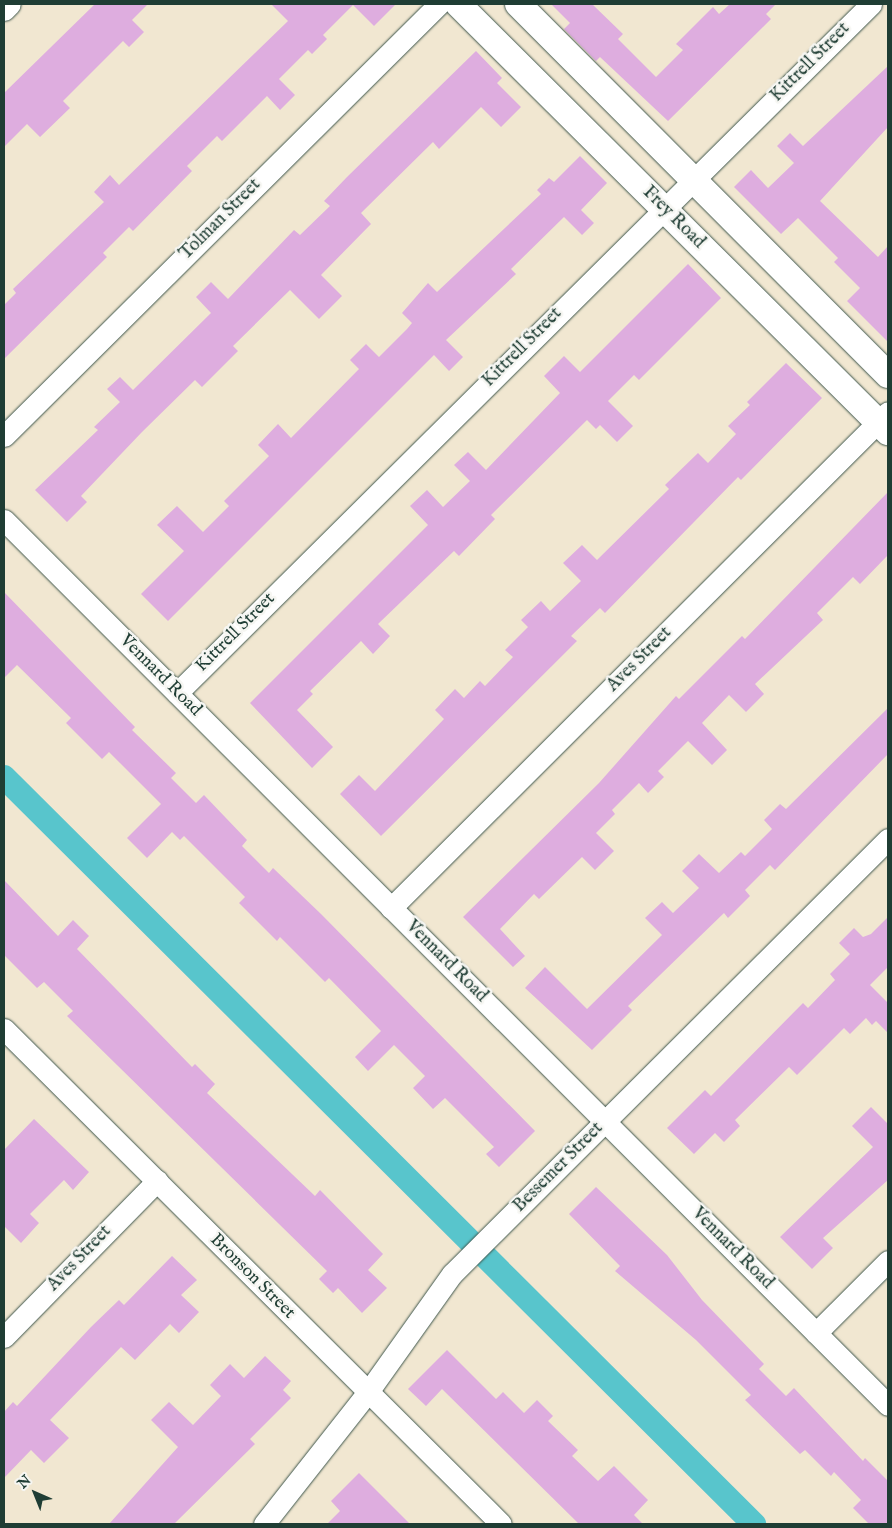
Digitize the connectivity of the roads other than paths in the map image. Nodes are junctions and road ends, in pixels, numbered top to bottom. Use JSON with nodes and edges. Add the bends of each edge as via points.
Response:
{"nodes":[{"id":1,"x":10,"y":4,"type":"edge"},
{"id":2,"x":439,"y":4,"type":"edge"},
{"id":3,"x":458,"y":4,"type":"edge"},
{"id":4,"x":518,"y":4,"type":"edge"},
{"id":5,"x":871,"y":4,"type":"edge"},
{"id":6,"x":4,"y":10,"type":"edge"},
{"id":7,"x":694,"y":180,"type":"junction"},
{"id":8,"x":664,"y":209,"type":"junction"},
{"id":9,"x":888,"y":375,"type":"edge"},
{"id":10,"x":885,"y":422,"type":"edge"},
{"id":11,"x":4,"y":436,"type":"edge"},
{"id":12,"x":4,"y":520,"type":"edge"},
{"id":13,"x":176,"y":693,"type":"junction"},
{"id":14,"x":888,"y":839,"type":"edge"},
{"id":15,"x":391,"y":908,"type":"junction"},
{"id":16,"x":4,"y":1029,"type":"edge"},
{"id":17,"x":605,"y":1122,"type":"junction"},
{"id":18,"x":157,"y":1181,"type":"junction"},
{"id":19,"x":888,"y":1261,"type":"edge"},
{"id":20,"x":816,"y":1333,"type":"junction"},
{"id":21,"x":4,"y":1337,"type":"edge"},
{"id":22,"x":368,"y":1392,"type":"junction"},
{"id":23,"x":888,"y":1405,"type":"edge"},
{"id":24,"x":264,"y":1524,"type":"edge"},
{"id":25,"x":501,"y":1524,"type":"edge"}],
"edges":[{"from":1,"to":6,"type":"street"},
{"from":2,"to":11,"type":"street","name":"Tolman Street"},
{"from":3,"to":8,"type":"street","name":"Frey Road"},
{"from":4,"to":7,"type":"street"},
{"from":5,"to":7,"type":"street","name":"Kittrell Street"},
{"from":7,"to":8,"type":"street","name":"Kittrell Street"},
{"from":7,"to":9,"type":"street"},
{"from":8,"to":10,"type":"street","name":"Frey Road"},
{"from":8,"to":13,"type":"street","name":"Kittrell Street"},
{"from":10,"to":15,"type":"street","name":"Aves Street"},
{"from":12,"to":13,"type":"street","name":"Vennard Road"},
{"from":13,"to":15,"type":"street","name":"Vennard Road"},
{"from":14,"to":17,"type":"street","name":"Bessemer Street"},
{"from":15,"to":17,"type":"street","name":"Vennard Road"},
{"from":16,"to":18,"type":"street","name":"Bronson Street"},
{"from":17,"to":20,"type":"street","name":"Vennard Road"},
{"from":17,"to":22,"type":"street","name":"Bessemer Street","via":[[452,1274]]},
{"from":18,"to":21,"type":"street","name":"Aves Street"},
{"from":18,"to":22,"type":"street","name":"Bronson Street"},
{"from":19,"to":20,"type":"street"},
{"from":20,"to":23,"type":"street","name":"Vennard Road"},
{"from":22,"to":24,"type":"street","name":"Bessemer Street"},
{"from":22,"to":25,"type":"street","name":"Bronson Street"}]}
